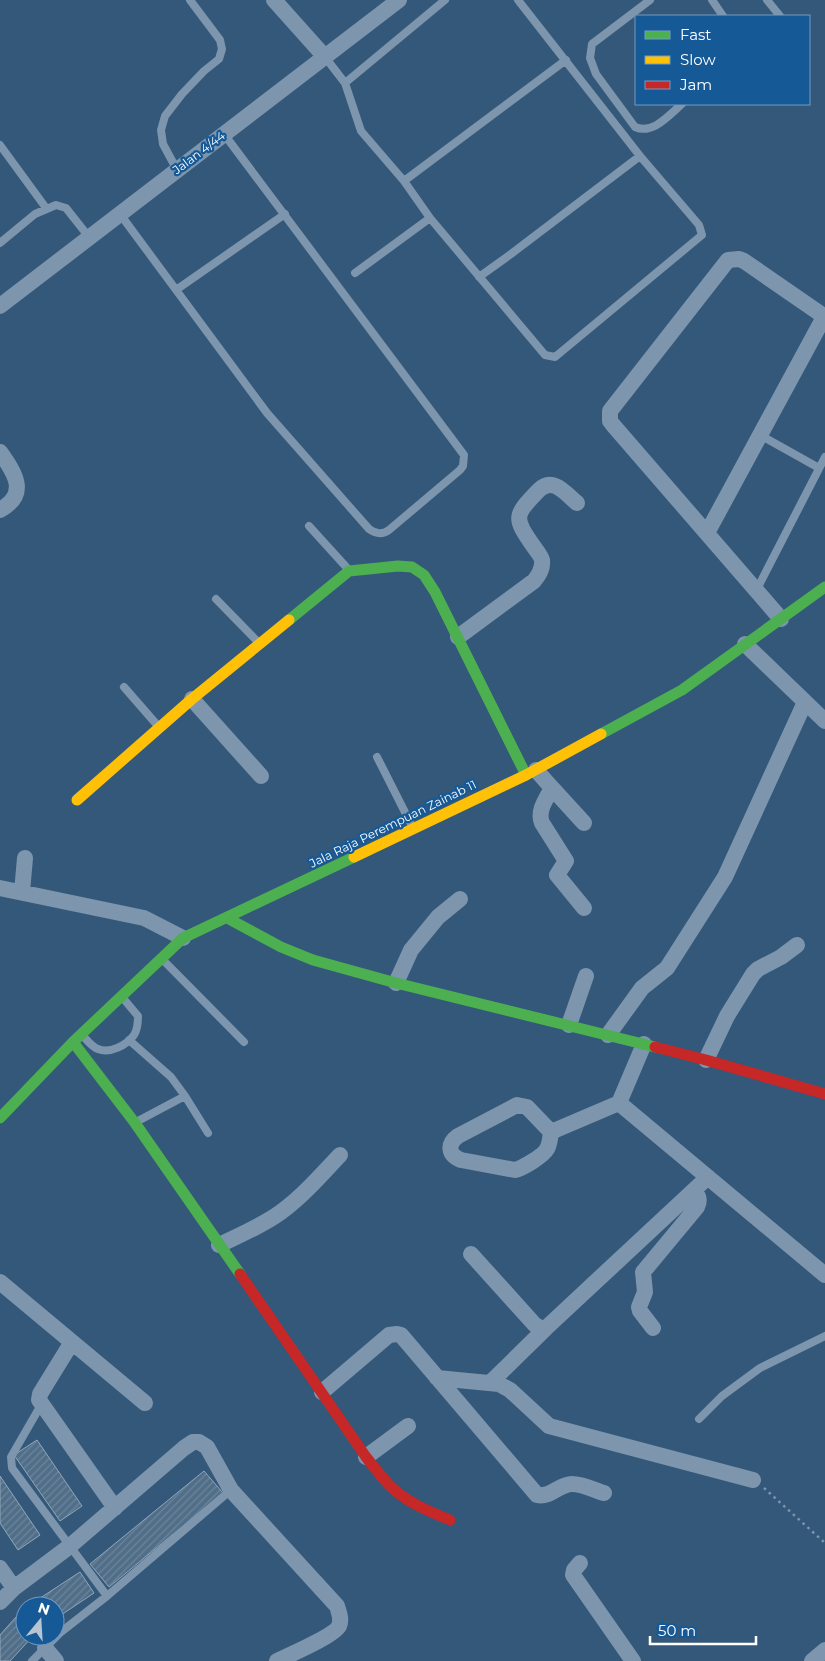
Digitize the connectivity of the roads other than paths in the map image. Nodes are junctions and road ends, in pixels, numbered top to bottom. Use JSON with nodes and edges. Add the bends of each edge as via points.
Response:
{"nodes":[{"id":1,"x":274,"y":0,"type":"edge"},
{"id":2,"x":399,"y":0,"type":"edge"},
{"id":3,"x":445,"y":0,"type":"edge"},
{"id":4,"x":518,"y":0,"type":"edge"},
{"id":5,"x":650,"y":0,"type":"edge"},
{"id":6,"x":712,"y":0,"type":"edge"},
{"id":7,"x":767,"y":0,"type":"edge"},
{"id":8,"x":192,"y":1,"type":"edge"},
{"id":9,"x":722,"y":15,"type":"edge"},
{"id":10,"x":779,"y":15,"type":"edge"},
{"id":11,"x":325,"y":57,"type":"junction"},
{"id":12,"x":566,"y":60,"type":"junction"},
{"id":13,"x":345,"y":83,"type":"junction"},
{"id":14,"x":681,"y":105,"type":"edge"},
{"id":15,"x":224,"y":134,"type":"junction"},
{"id":16,"x":0,"y":145,"type":"edge"},
{"id":17,"x":640,"y":156,"type":"junction"},
{"id":18,"x":177,"y":170,"type":"junction"},
{"id":19,"x":404,"y":181,"type":"junction"},
{"id":20,"x":46,"y":208,"type":"junction"},
{"id":21,"x":120,"y":214,"type":"junction"},
{"id":22,"x":285,"y":214,"type":"junction"},
{"id":23,"x":430,"y":218,"type":"junction"},
{"id":24,"x":89,"y":237,"type":"junction"},
{"id":25,"x":0,"y":243,"type":"edge"},
{"id":26,"x":355,"y":273,"type":"dead end"},
{"id":27,"x":479,"y":277,"type":"junction"},
{"id":28,"x":176,"y":290,"type":"junction"},
{"id":29,"x":0,"y":306,"type":"edge"},
{"id":30,"x":824,"y":317,"type":"edge"},
{"id":31,"x":759,"y":435,"type":"junction"},
{"id":32,"x":0,"y":452,"type":"edge"},
{"id":33,"x":825,"y":457,"type":"edge"},
{"id":34,"x":819,"y":468,"type":"junction"},
{"id":35,"x":577,"y":503,"type":"dead end"},
{"id":36,"x":0,"y":510,"type":"edge"},
{"id":37,"x":309,"y":526,"type":"dead end"},
{"id":38,"x":706,"y":533,"type":"junction"},
{"id":39,"x":349,"y":571,"type":"junction"},
{"id":40,"x":825,"y":587,"type":"edge"},
{"id":41,"x":756,"y":591,"type":"junction"},
{"id":42,"x":216,"y":600,"type":"dead end"},
{"id":43,"x":781,"y":619,"type":"junction"},
{"id":44,"x":458,"y":637,"type":"junction"},
{"id":45,"x":260,"y":644,"type":"junction"},
{"id":46,"x":745,"y":644,"type":"junction"},
{"id":47,"x":124,"y":686,"type":"dead end"},
{"id":48,"x":192,"y":699,"type":"junction"},
{"id":49,"x":805,"y":702,"type":"junction"},
{"id":50,"x":825,"y":721,"type":"edge"},
{"id":51,"x":160,"y":728,"type":"junction"},
{"id":52,"x":377,"y":757,"type":"dead end"},
{"id":53,"x":531,"y":773,"type":"junction"},
{"id":54,"x":261,"y":776,"type":"dead end"},
{"id":55,"x":552,"y":788,"type":"junction"},
{"id":56,"x":77,"y":800,"type":"dead end"},
{"id":57,"x":584,"y":823,"type":"dead end"},
{"id":58,"x":414,"y":830,"type":"junction"},
{"id":59,"x":25,"y":858,"type":"dead end"},
{"id":60,"x":0,"y":888,"type":"edge"},
{"id":61,"x":22,"y":892,"type":"junction"},
{"id":62,"x":460,"y":899,"type":"dead end"},
{"id":63,"x":584,"y":908,"type":"dead end"},
{"id":64,"x":227,"y":918,"type":"junction"},
{"id":65,"x":183,"y":938,"type":"junction"},
{"id":66,"x":796,"y":945,"type":"dead end"},
{"id":67,"x":161,"y":959,"type":"junction"},
{"id":68,"x":586,"y":976,"type":"dead end"},
{"id":69,"x":396,"y":983,"type":"junction"},
{"id":70,"x":122,"y":997,"type":"junction"},
{"id":71,"x":569,"y":1025,"type":"junction"},
{"id":72,"x":608,"y":1035,"type":"junction"},
{"id":73,"x":77,"y":1038,"type":"junction"},
{"id":74,"x":129,"y":1040,"type":"junction"},
{"id":75,"x":244,"y":1042,"type":"dead end"},
{"id":76,"x":644,"y":1044,"type":"junction"},
{"id":77,"x":706,"y":1060,"type":"junction"},
{"id":78,"x":825,"y":1094,"type":"edge"},
{"id":79,"x":185,"y":1096,"type":"junction"},
{"id":80,"x":619,"y":1103,"type":"junction"},
{"id":81,"x":0,"y":1118,"type":"edge"},
{"id":82,"x":134,"y":1123,"type":"junction"},
{"id":83,"x":551,"y":1132,"type":"junction"},
{"id":84,"x":208,"y":1133,"type":"dead end"},
{"id":85,"x":340,"y":1155,"type":"dead end"},
{"id":86,"x":708,"y":1177,"type":"junction"},
{"id":87,"x":694,"y":1191,"type":"junction"},
{"id":88,"x":219,"y":1245,"type":"junction"},
{"id":89,"x":471,"y":1254,"type":"dead end"},
{"id":90,"x":626,"y":1254,"type":"junction"},
{"id":91,"x":643,"y":1272,"type":"junction"},
{"id":92,"x":825,"y":1275,"type":"edge"},
{"id":93,"x":0,"y":1282,"type":"edge"},
{"id":94,"x":546,"y":1328,"type":"junction"},
{"id":95,"x":653,"y":1328,"type":"dead end"},
{"id":96,"x":825,"y":1336,"type":"edge"},
{"id":97,"x":72,"y":1342,"type":"junction"},
{"id":98,"x":437,"y":1378,"type":"junction"},
{"id":99,"x":490,"y":1382,"type":"junction"},
{"id":100,"x":322,"y":1392,"type":"junction"},
{"id":101,"x":145,"y":1403,"type":"dead end"},
{"id":102,"x":41,"y":1405,"type":"junction"},
{"id":103,"x":699,"y":1419,"type":"dead end"},
{"id":104,"x":408,"y":1426,"type":"dead end"},
{"id":105,"x":366,"y":1457,"type":"junction"},
{"id":106,"x":753,"y":1480,"type":"road end"},
{"id":107,"x":231,"y":1490,"type":"junction"},
{"id":108,"x":604,"y":1493,"type":"dead end"},
{"id":109,"x":115,"y":1508,"type":"junction"},
{"id":110,"x":450,"y":1520,"type":"dead end"},
{"id":111,"x":70,"y":1546,"type":"junction"},
{"id":112,"x":580,"y":1563,"type":"dead end"},
{"id":113,"x":0,"y":1568,"type":"edge"},
{"id":114,"x":14,"y":1588,"type":"junction"},
{"id":115,"x":107,"y":1596,"type":"junction"},
{"id":116,"x":0,"y":1602,"type":"edge"},
{"id":117,"x":45,"y":1648,"type":"junction"},
{"id":118,"x":825,"y":1650,"type":"edge"},
{"id":119,"x":32,"y":1661,"type":"edge"},
{"id":120,"x":56,"y":1661,"type":"edge"},
{"id":121,"x":276,"y":1661,"type":"edge"},
{"id":122,"x":633,"y":1661,"type":"edge"},
{"id":123,"x":812,"y":1661,"type":"edge"}],
"edges":[{"from":1,"to":11,"type":"street"},
{"from":2,"to":11,"type":"street","name":"Jalan 4/44"},
{"from":3,"to":13,"type":"lane"},
{"from":4,"to":12,"type":"lane"},
{"from":5,"to":14,"type":"lane","via":[[592,44],[590,58],[596,74],[635,128],[649,129]]},
{"from":6,"to":9,"type":"lane"},
{"from":7,"to":10,"type":"lane"},
{"from":8,"to":18,"type":"lane","via":[[220,40],[222,49],[218,58],[165,116],[160,130],[163,144]]},
{"from":11,"to":13,"type":"lane"},
{"from":11,"to":15,"type":"street","name":"Jalan 4/44"},
{"from":12,"to":17,"type":"lane"},
{"from":12,"to":19,"type":"lane"},
{"from":13,"to":19,"type":"lane","via":[[361,131]]},
{"from":15,"to":18,"type":"street","name":"Jalan 4/44"},
{"from":15,"to":22,"type":"lane"},
{"from":16,"to":20,"type":"lane"},
{"from":17,"to":27,"type":"lane"},
{"from":17,"to":27,"type":"lane","via":[[699,225],[702,234],[554,357],[545,355]]},
{"from":18,"to":21,"type":"street","name":"Jalan 4/44"},
{"from":19,"to":23,"type":"lane"},
{"from":20,"to":24,"type":"lane","via":[[56,205],[66,208]]},
{"from":20,"to":25,"type":"lane"},
{"from":21,"to":24,"type":"street","name":"Jalan 4/44"},
{"from":21,"to":28,"type":"lane"},
{"from":22,"to":28,"type":"lane"},
{"from":22,"to":28,"type":"lane","via":[[464,455],[460,470],[390,530],[379,534],[369,529],[266,413]]},
{"from":23,"to":26,"type":"lane"},
{"from":23,"to":27,"type":"lane"},
{"from":24,"to":29,"type":"street","name":"Jalan 4/44"},
{"from":30,"to":31,"type":"street"},
{"from":30,"to":38,"type":"street","via":[[739,258],[728,260],[610,411],[613,425]]},
{"from":31,"to":34,"type":"lane"},
{"from":31,"to":38,"type":"street"},
{"from":32,"to":36,"type":"street","via":[[14,471],[18,484],[9,505]]},
{"from":33,"to":34,"type":"lane"},
{"from":34,"to":41,"type":"lane"},
{"from":35,"to":44,"type":"street","via":[[550,484],[542,486],[523,506],[518,520],[520,528],[542,558],[541,571],[534,581]]},
{"from":37,"to":39,"type":"lane"},
{"from":38,"to":41,"type":"street"},
{"from":39,"to":44,"type":"street","via":[[398,566],[419,570],[436,592]]},
{"from":39,"to":45,"type":"street"},
{"from":40,"to":43,"type":"street","name":"Jala Raja Perempuan Zainab 11"},
{"from":41,"to":43,"type":"street"},
{"from":42,"to":45,"type":"lane"},
{"from":43,"to":46,"type":"street","name":"Jala Raja Perempuan Zainab 11"},
{"from":44,"to":53,"type":"street"},
{"from":45,"to":48,"type":"street"},
{"from":46,"to":49,"type":"street"},
{"from":46,"to":53,"type":"street","name":"Jala Raja Perempuan Zainab 11","via":[[682,690]]},
{"from":47,"to":51,"type":"lane"},
{"from":48,"to":51,"type":"street"},
{"from":48,"to":54,"type":"street"},
{"from":49,"to":50,"type":"street"},
{"from":49,"to":72,"type":"street","via":[[725,876],[668,968],[642,988]]},
{"from":51,"to":56,"type":"street"},
{"from":52,"to":58,"type":"lane"},
{"from":53,"to":55,"type":"street"},
{"from":53,"to":58,"type":"street","name":"Jala Raja Perempuan Zainab 11"},
{"from":55,"to":57,"type":"street"},
{"from":55,"to":63,"type":"street","via":[[541,809],[540,820],[566,861],[557,875]]},
{"from":58,"to":64,"type":"street","name":"Jala Raja Perempuan Zainab 11"},
{"from":59,"to":61,"type":"street"},
{"from":60,"to":61,"type":"street"},
{"from":61,"to":65,"type":"street","via":[[146,919]]},
{"from":62,"to":69,"type":"street","via":[[438,918],[411,950]]},
{"from":64,"to":65,"type":"street","name":"Jala Raja Perempuan Zainab 11"},
{"from":64,"to":69,"type":"street","via":[[297,954]]},
{"from":65,"to":67,"type":"street","name":"Jala Raja Perempuan Zainab 11"},
{"from":66,"to":77,"type":"street","via":[[753,974],[727,1016]]},
{"from":67,"to":70,"type":"street","name":"Jala Raja Perempuan Zainab 11"},
{"from":67,"to":75,"type":"lane"},
{"from":68,"to":71,"type":"street"},
{"from":69,"to":71,"type":"street"},
{"from":70,"to":73,"type":"street","name":"Jala Raja Perempuan Zainab 11"},
{"from":70,"to":74,"type":"lane","via":[[138,1016],[137,1027]]},
{"from":71,"to":72,"type":"street"},
{"from":72,"to":76,"type":"street"},
{"from":73,"to":74,"type":"lane","via":[[96,1049],[107,1051]]},
{"from":73,"to":81,"type":"street","name":"Jala Raja Perempuan Zainab 11"},
{"from":73,"to":82,"type":"street"},
{"from":74,"to":79,"type":"lane","via":[[171,1077]]},
{"from":76,"to":77,"type":"street"},
{"from":76,"to":80,"type":"street"},
{"from":77,"to":78,"type":"street"},
{"from":79,"to":82,"type":"lane"},
{"from":79,"to":84,"type":"lane"},
{"from":80,"to":83,"type":"street"},
{"from":80,"to":86,"type":"street"},
{"from":82,"to":88,"type":"street"},
{"from":83,"to":83,"type":"street","via":[[531,1110],[517,1105],[458,1136],[451,1142],[451,1153],[457,1159],[515,1170],[545,1152]]},
{"from":85,"to":88,"type":"street","via":[[282,1212]]},
{"from":86,"to":87,"type":"street"},
{"from":86,"to":92,"type":"street"},
{"from":87,"to":90,"type":"street"},
{"from":87,"to":91,"type":"street","via":[[699,1200],[697,1207]]},
{"from":88,"to":100,"type":"street"},
{"from":89,"to":94,"type":"street","via":[[535,1325]]},
{"from":90,"to":91,"type":"street"},
{"from":90,"to":94,"type":"street"},
{"from":91,"to":95,"type":"street","via":[[645,1292],[640,1311]]},
{"from":93,"to":97,"type":"street"},
{"from":94,"to":99,"type":"street"},
{"from":96,"to":103,"type":"lane","via":[[760,1368],[722,1396]]},
{"from":97,"to":101,"type":"street"},
{"from":97,"to":102,"type":"street","via":[[40,1394]]},
{"from":98,"to":99,"type":"street"},
{"from":98,"to":100,"type":"street","via":[[404,1337],[393,1334]]},
{"from":98,"to":108,"type":"street","via":[[537,1495],[545,1496],[571,1484]]},
{"from":99,"to":106,"type":"street","via":[[510,1390],[549,1426]]},
{"from":100,"to":105,"type":"street"},
{"from":102,"to":109,"type":"street"},
{"from":102,"to":111,"type":"lane","via":[[10,1463]]},
{"from":104,"to":105,"type":"street"},
{"from":105,"to":110,"type":"street","via":[[403,1497]]},
{"from":107,"to":109,"type":"street","via":[[207,1447],[193,1442]]},
{"from":107,"to":115,"type":"lane"},
{"from":107,"to":121,"type":"street","via":[[337,1606],[341,1617],[338,1626],[329,1634]]},
{"from":109,"to":111,"type":"street"},
{"from":111,"to":114,"type":"street"},
{"from":111,"to":115,"type":"lane"},
{"from":112,"to":122,"type":"street","via":[[573,1575]]},
{"from":113,"to":114,"type":"street"},
{"from":114,"to":116,"type":"street"},
{"from":115,"to":117,"type":"lane"},
{"from":117,"to":119,"type":"lane"},
{"from":117,"to":120,"type":"street"},
{"from":118,"to":123,"type":"street"}]}
